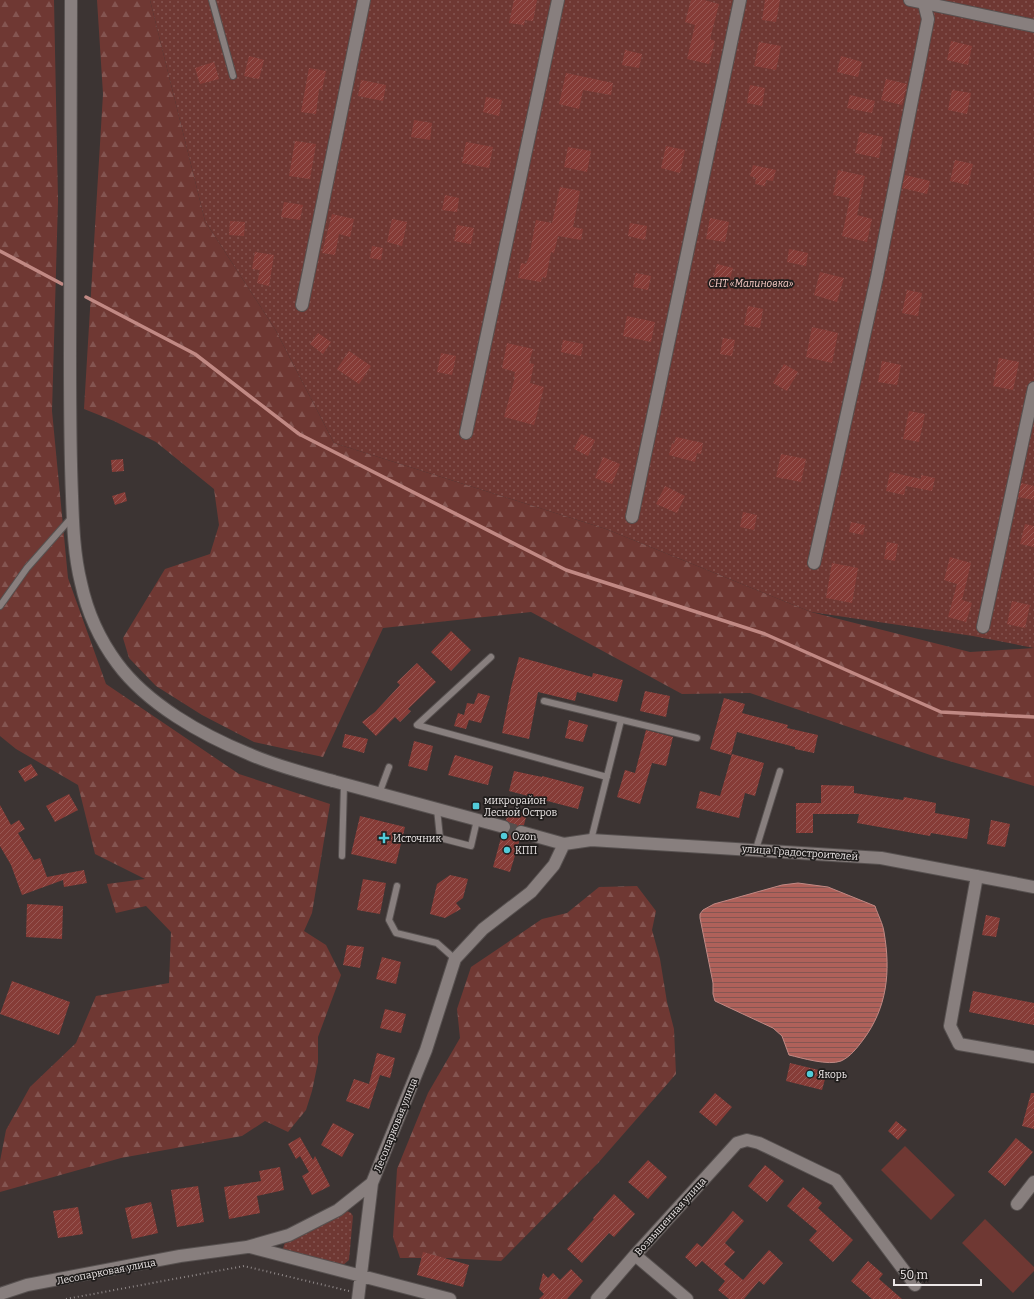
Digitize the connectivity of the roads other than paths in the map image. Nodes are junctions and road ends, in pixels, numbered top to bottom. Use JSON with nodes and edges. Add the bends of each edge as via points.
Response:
{"nodes":[{"id":1,"x":70,"y":0,"type":"edge"},
{"id":2,"x":212,"y":0,"type":"edge"},
{"id":3,"x":364,"y":0,"type":"edge"},
{"id":4,"x":558,"y":0,"type":"edge"},
{"id":5,"x":740,"y":0,"type":"edge"},
{"id":6,"x":910,"y":0,"type":"edge"},
{"id":7,"x":924,"y":1,"type":"edge"},
{"id":8,"x":1034,"y":26,"type":"edge"},
{"id":9,"x":233,"y":76,"type":"dead end"},
{"id":10,"x":302,"y":305,"type":"dead end"},
{"id":11,"x":1034,"y":388,"type":"edge"},
{"id":12,"x":466,"y":433,"type":"dead end"},
{"id":13,"x":73,"y":516,"type":"junction"},
{"id":14,"x":632,"y":517,"type":"dead end"},
{"id":15,"x":814,"y":563,"type":"dead end"},
{"id":16,"x":0,"y":606,"type":"edge"},
{"id":17,"x":983,"y":627,"type":"dead end"},
{"id":18,"x":491,"y":657,"type":"dead end"},
{"id":19,"x":544,"y":701,"type":"dead end"},
{"id":20,"x":621,"y":720,"type":"junction"},
{"id":21,"x":697,"y":738,"type":"dead end"},
{"id":22,"x":389,"y":767,"type":"dead end"},
{"id":23,"x":780,"y":771,"type":"dead end"},
{"id":24,"x":607,"y":777,"type":"junction"},
{"id":25,"x":338,"y":782,"type":"junction"},
{"id":26,"x":379,"y":794,"type":"junction"},
{"id":27,"x":436,"y":809,"type":"junction"},
{"id":28,"x":478,"y":820,"type":"junction"},
{"id":29,"x":504,"y":827,"type":"tunnel mouth"},
{"id":30,"x":521,"y":832,"type":"tunnel mouth"},
{"id":31,"x":591,"y":840,"type":"junction"},
{"id":32,"x":564,"y":844,"type":"junction"},
{"id":33,"x":756,"y":849,"type":"junction"},
{"id":34,"x":342,"y":856,"type":"dead end"},
{"id":35,"x":977,"y":876,"type":"junction"},
{"id":36,"x":397,"y":886,"type":"dead end"},
{"id":37,"x":1034,"y":887,"type":"edge"},
{"id":38,"x":455,"y":959,"type":"junction"},
{"id":39,"x":1034,"y":1057,"type":"edge"},
{"id":40,"x":1034,"y":1182,"type":"edge"},
{"id":41,"x":372,"y":1183,"type":"junction"},
{"id":42,"x":1017,"y":1204,"type":"dead end"},
{"id":43,"x":248,"y":1247,"type":"junction"},
{"id":44,"x":635,"y":1255,"type":"junction"},
{"id":45,"x":362,"y":1275,"type":"junction"},
{"id":46,"x":915,"y":1285,"type":"dead end"},
{"id":47,"x":0,"y":1294,"type":"edge"},
{"id":48,"x":359,"y":1296,"type":"edge"},
{"id":49,"x":450,"y":1299,"type":"edge"},
{"id":50,"x":597,"y":1299,"type":"edge"},
{"id":51,"x":687,"y":1299,"type":"edge"}],
"edges":[{"from":1,"to":13,"type":"street","via":[[70,446]]},
{"from":2,"to":9,"type":"lane"},
{"from":3,"to":10,"type":"street"},
{"from":4,"to":12,"type":"street"},
{"from":5,"to":14,"type":"street"},
{"from":6,"to":7,"type":"street"},
{"from":7,"to":8,"type":"street"},
{"from":7,"to":15,"type":"street","via":[[928,19],[877,277]]},
{"from":11,"to":17,"type":"street"},
{"from":13,"to":16,"type":"lane","via":[[27,568]]},
{"from":13,"to":25,"type":"street","via":[[76,553],[86,600],[100,636],[129,678],[154,701],[225,743],[270,762]]},
{"from":18,"to":24,"type":"lane","via":[[417,725]]},
{"from":19,"to":20,"type":"lane"},
{"from":20,"to":21,"type":"lane"},
{"from":20,"to":24,"type":"lane"},
{"from":22,"to":26,"type":"lane"},
{"from":23,"to":33,"type":"lane"},
{"from":24,"to":31,"type":"lane"},
{"from":25,"to":26,"type":"street"},
{"from":25,"to":34,"type":"lane"},
{"from":26,"to":27,"type":"street"},
{"from":27,"to":28,"type":"street"},
{"from":27,"to":28,"type":"lane","via":[[440,838],[471,846]]},
{"from":28,"to":29,"type":"street"},
{"from":30,"to":32,"type":"street"},
{"from":31,"to":32,"type":"street","name":"улица Градостроителей"},
{"from":31,"to":33,"type":"street","name":"улица Градостроителей"},
{"from":32,"to":38,"type":"street","name":"Лесопарковая улица","via":[[554,866],[531,892],[483,929]]},
{"from":33,"to":35,"type":"street","name":"улица Градостроителей","via":[[881,858]]},
{"from":35,"to":37,"type":"street","name":"улица Градостроителей"},
{"from":35,"to":39,"type":"street","via":[[950,1026],[959,1044]]},
{"from":36,"to":38,"type":"lane","via":[[389,920],[396,933],[436,943]]},
{"from":38,"to":41,"type":"street","name":"Лесопарковая улица","via":[[426,1050]]},
{"from":40,"to":42,"type":"street"},
{"from":41,"to":43,"type":"street","name":"Лесопарковая улица","via":[[331,1214],[289,1235]]},
{"from":41,"to":45,"type":"street"},
{"from":43,"to":45,"type":"street"},
{"from":43,"to":47,"type":"street","name":"Лесопарковая улица","via":[[180,1256],[27,1285]]},
{"from":44,"to":46,"type":"street","name":"Возвышенная улица","via":[[737,1143],[747,1140],[759,1143],[836,1180]]},
{"from":44,"to":50,"type":"street","name":"Возвышенная улица"},
{"from":44,"to":51,"type":"street"},
{"from":45,"to":48,"type":"street"},
{"from":45,"to":49,"type":"street"}]}
